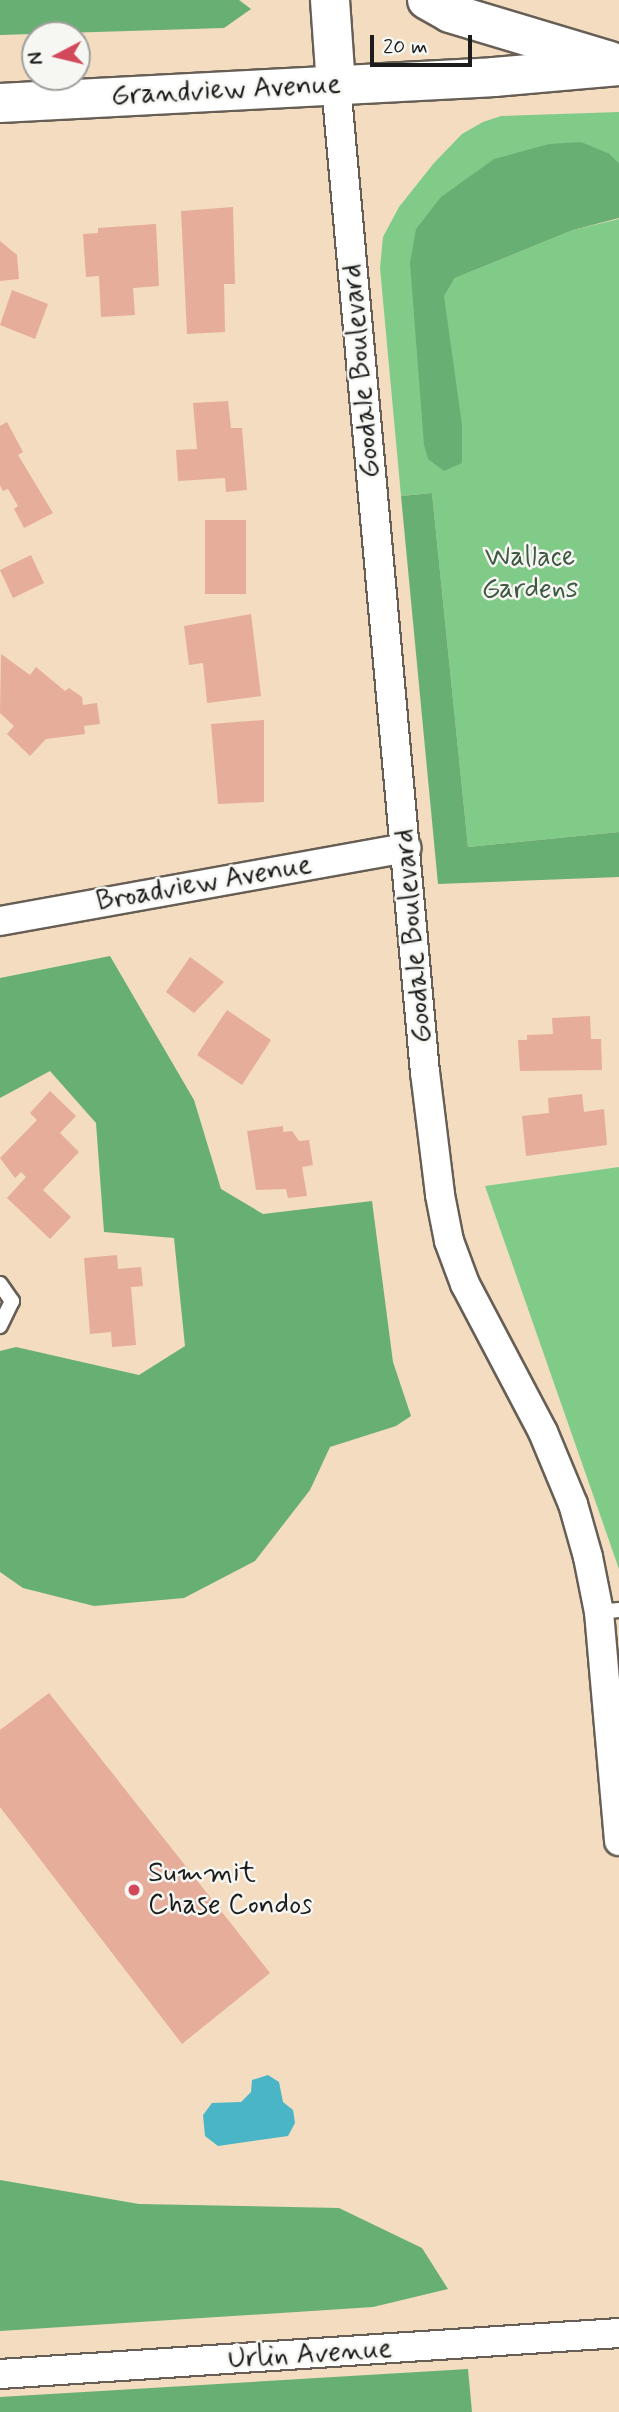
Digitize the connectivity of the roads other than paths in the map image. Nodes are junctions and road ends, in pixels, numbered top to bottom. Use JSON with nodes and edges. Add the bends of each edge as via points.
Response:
{"nodes":[{"id":1,"x":330,"y":0,"type":"edge"},
{"id":2,"x":427,"y":0,"type":"edge"},
{"id":3,"x":619,"y":65,"type":"edge"},
{"id":4,"x":336,"y":85,"type":"junction"},
{"id":5,"x":0,"y":103,"type":"edge"},
{"id":6,"x":407,"y":848,"type":"junction"},
{"id":7,"x":0,"y":921,"type":"edge"},
{"id":8,"x":0,"y":1284,"type":"edge"},
{"id":9,"x":0,"y":1326,"type":"edge"},
{"id":10,"x":609,"y":1611,"type":"edge"},
{"id":11,"x":619,"y":1841,"type":"edge"},
{"id":12,"x":619,"y":2333,"type":"edge"},
{"id":13,"x":0,"y":2374,"type":"edge"}],
"edges":[{"from":1,"to":4,"type":"main road","name":"Goodale Boulevard"},
{"from":2,"to":3,"type":"main road","via":[[450,13]]},
{"from":3,"to":4,"type":"main road","name":"Grandview Avenue"},
{"from":4,"to":5,"type":"main road","name":"Grandview Avenue"},
{"from":4,"to":6,"type":"street","name":"Goodale Boulevard"},
{"from":6,"to":7,"type":"street","name":"Broadview Avenue"},
{"from":6,"to":10,"type":"street","name":"Goodale Boulevard","via":[[425,1072],[449,1241],[483,1325],[542,1432],[573,1504]]},
{"from":8,"to":9,"type":"lane","via":[[12,1301]]},
{"from":10,"to":11,"type":"street","name":"Goodale Boulevard"},
{"from":12,"to":13,"type":"street","name":"Urlin Avenue"}]}
